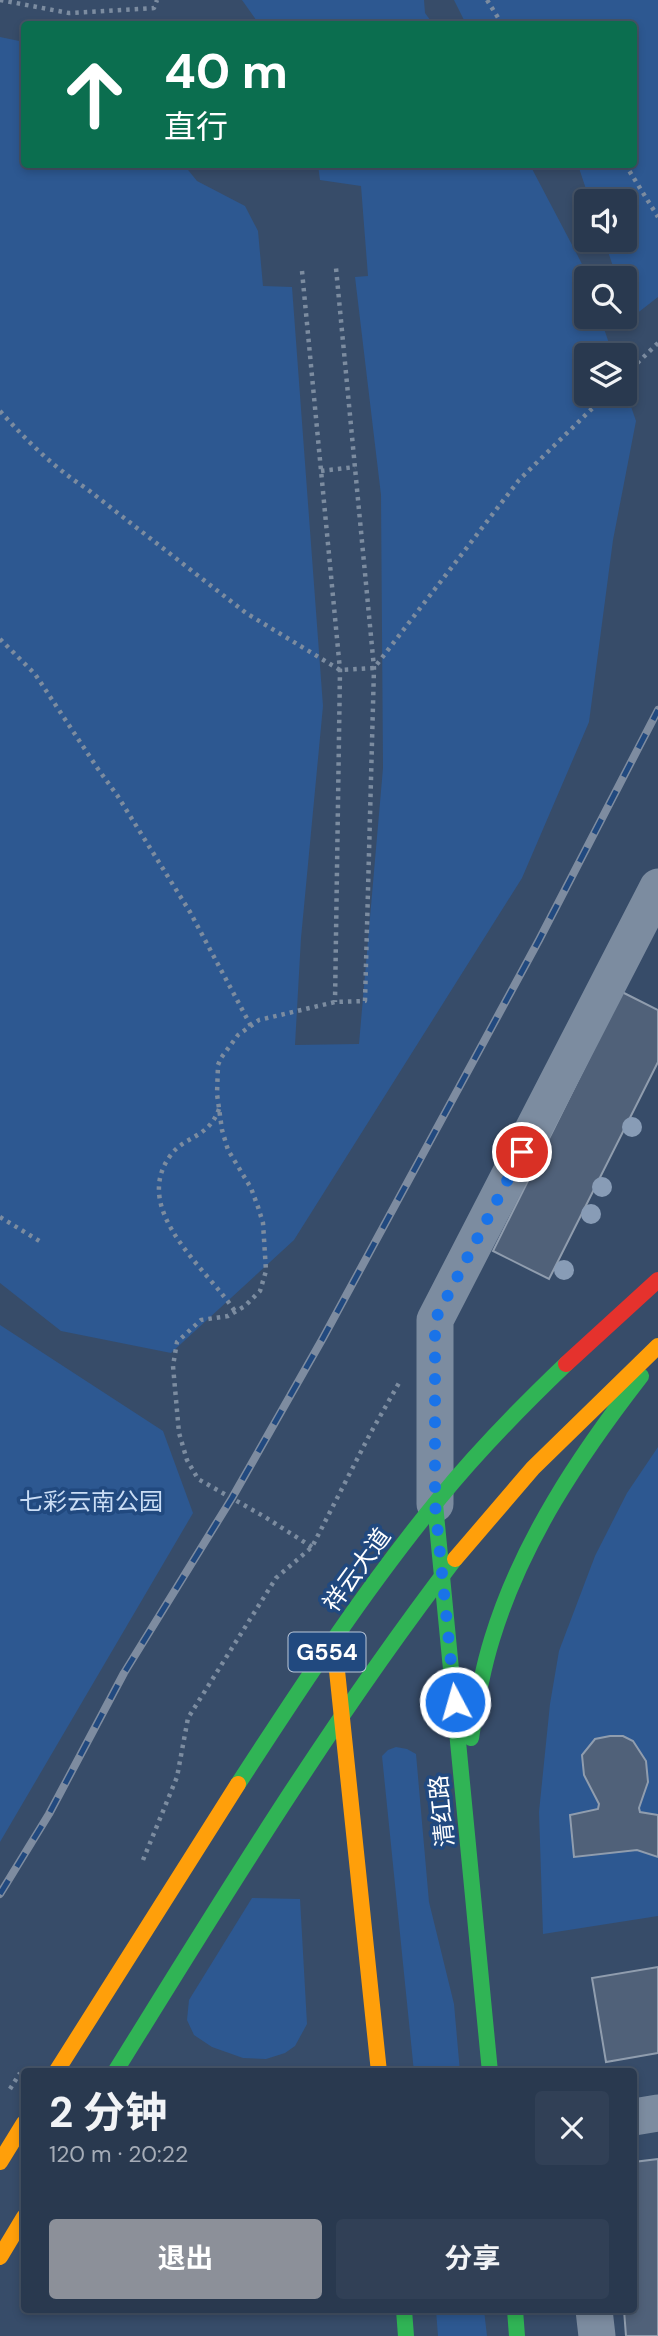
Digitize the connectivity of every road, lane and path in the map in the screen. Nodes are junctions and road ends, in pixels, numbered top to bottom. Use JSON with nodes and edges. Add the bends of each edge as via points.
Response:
{"nodes":[{"id":1,"x":151,"y":0,"type":"edge"},
{"id":2,"x":157,"y":0,"type":"edge"},
{"id":3,"x":486,"y":0,"type":"edge"},
{"id":4,"x":0,"y":1,"type":"edge"},
{"id":5,"x":154,"y":8,"type":"junction"},
{"id":6,"x":500,"y":21,"type":"edge"},
{"id":7,"x":627,"y":168,"type":"edge"},
{"id":8,"x":658,"y":218,"type":"edge"},
{"id":9,"x":336,"y":268,"type":"dead end"},
{"id":10,"x":302,"y":271,"type":"dead end"},
{"id":11,"x":658,"y":343,"type":"edge"},
{"id":12,"x":637,"y":363,"type":"edge"},
{"id":13,"x":595,"y":406,"type":"edge"},
{"id":14,"x":0,"y":411,"type":"edge"},
{"id":15,"x":355,"y":467,"type":"junction"},
{"id":16,"x":321,"y":471,"type":"junction"},
{"id":17,"x":0,"y":639,"type":"edge"},
{"id":18,"x":374,"y":668,"type":"junction"},
{"id":19,"x":340,"y":670,"type":"junction"},
{"id":20,"x":658,"y":887,"type":"edge"},
{"id":21,"x":335,"y":1002,"type":"junction"},
{"id":22,"x":251,"y":1026,"type":"junction"},
{"id":23,"x":220,"y":1108,"type":"junction"},
{"id":24,"x":0,"y":1217,"type":"edge"},
{"id":25,"x":41,"y":1242,"type":"dead end"},
{"id":26,"x":658,"y":1280,"type":"edge"},
{"id":27,"x":236,"y":1312,"type":"junction"},
{"id":28,"x":658,"y":1346,"type":"edge"},
{"id":29,"x":658,"y":1356,"type":"edge"},
{"id":30,"x":402,"y":1377,"type":"dead end"},
{"id":31,"x":435,"y":1504,"type":"junction"},
{"id":32,"x":312,"y":1547,"type":"junction"},
{"id":33,"x":442,"y":1576,"type":"junction"},
{"id":34,"x":334,"y":1642,"type":"junction"},
{"id":35,"x":341,"y":1717,"type":"junction"},
{"id":36,"x":464,"y":1803,"type":"junction"},
{"id":37,"x":142,"y":1862,"type":"dead end"},
{"id":38,"x":58,"y":2068,"type":"edge"},
{"id":39,"x":117,"y":2068,"type":"edge"},
{"id":40,"x":379,"y":2068,"type":"edge"},
{"id":41,"x":490,"y":2068,"type":"edge"},
{"id":42,"x":21,"y":2072,"type":"edge"},
{"id":43,"x":7,"y":2093,"type":"dead end"},
{"id":44,"x":658,"y":2113,"type":"edge"},
{"id":45,"x":637,"y":2117,"type":"edge"},
{"id":46,"x":21,"y":2128,"type":"edge"},
{"id":47,"x":0,"y":2162,"type":"edge"},
{"id":48,"x":21,"y":2222,"type":"edge"},
{"id":49,"x":0,"y":2257,"type":"edge"},
{"id":50,"x":404,"y":2313,"type":"edge"},
{"id":51,"x":514,"y":2313,"type":"edge"},
{"id":52,"x":594,"y":2313,"type":"edge"},
{"id":53,"x":406,"y":2336,"type":"edge"},
{"id":54,"x":517,"y":2336,"type":"edge"},
{"id":55,"x":597,"y":2336,"type":"edge"}],
"edges":[{"from":1,"to":5,"type":"path"},
{"from":2,"to":5,"type":"path"},
{"from":3,"to":6,"type":"path"},
{"from":4,"to":5,"type":"path","via":[[69,13]]},
{"from":7,"to":8,"type":"path"},
{"from":9,"to":15,"type":"path"},
{"from":10,"to":16,"type":"path"},
{"from":11,"to":12,"type":"path"},
{"from":13,"to":18,"type":"path","via":[[519,480]]},
{"from":14,"to":19,"type":"path","via":[[62,472],[246,613]]},
{"from":15,"to":16,"type":"path"},
{"from":15,"to":18,"type":"path"},
{"from":16,"to":19,"type":"path"},
{"from":17,"to":22,"type":"path","via":[[34,674],[117,795],[190,912]]},
{"from":18,"to":19,"type":"path"},
{"from":18,"to":21,"type":"path","via":[[365,1001]]},
{"from":19,"to":21,"type":"path"},
{"from":20,"to":31,"type":"street","via":[[435,1320]]},
{"from":21,"to":22,"type":"path","via":[[259,1020]]},
{"from":22,"to":23,"type":"path","via":[[238,1035],[218,1065]]},
{"from":23,"to":27,"type":"path","via":[[228,1150],[258,1207],[267,1257],[260,1291]]},
{"from":23,"to":27,"type":"path","via":[[211,1127],[172,1153],[159,1185],[166,1219]]},
{"from":24,"to":25,"type":"path"},
{"from":26,"to":31,"type":"main road","name":"祥云大道","number":"G554","via":[[522,1408]]},
{"from":27,"to":32,"type":"path","via":[[201,1320],[177,1342],[173,1366],[178,1433],[198,1479]]},
{"from":28,"to":33,"type":"main road","number":"G554","via":[[557,1442]]},
{"from":29,"to":36,"type":"main road","via":[[589,1444],[525,1555],[499,1618],[483,1674]]},
{"from":30,"to":32,"type":"path"},
{"from":31,"to":33,"type":"main road","name":"清红路"},
{"from":31,"to":34,"type":"main road","name":"祥云大道","number":"G554"},
{"from":32,"to":37,"type":"path","via":[[275,1578],[188,1718],[177,1777]]},
{"from":33,"to":35,"type":"main road","number":"G554"},
{"from":33,"to":36,"type":"main road","name":"清红路"},
{"from":34,"to":35,"type":"main road"},
{"from":34,"to":38,"type":"main road","name":"祥云大道","number":"G554","via":[[186,1864]]},
{"from":35,"to":39,"type":"main road","number":"G554"},
{"from":35,"to":40,"type":"main road"},
{"from":36,"to":41,"type":"main road","name":"清红路"},
{"from":42,"to":43,"type":"path"},
{"from":44,"to":45,"type":"street"},
{"from":46,"to":47,"type":"main road"},
{"from":48,"to":49,"type":"main road"},
{"from":50,"to":53,"type":"main road"},
{"from":51,"to":54,"type":"main road"},
{"from":52,"to":55,"type":"street"}]}
